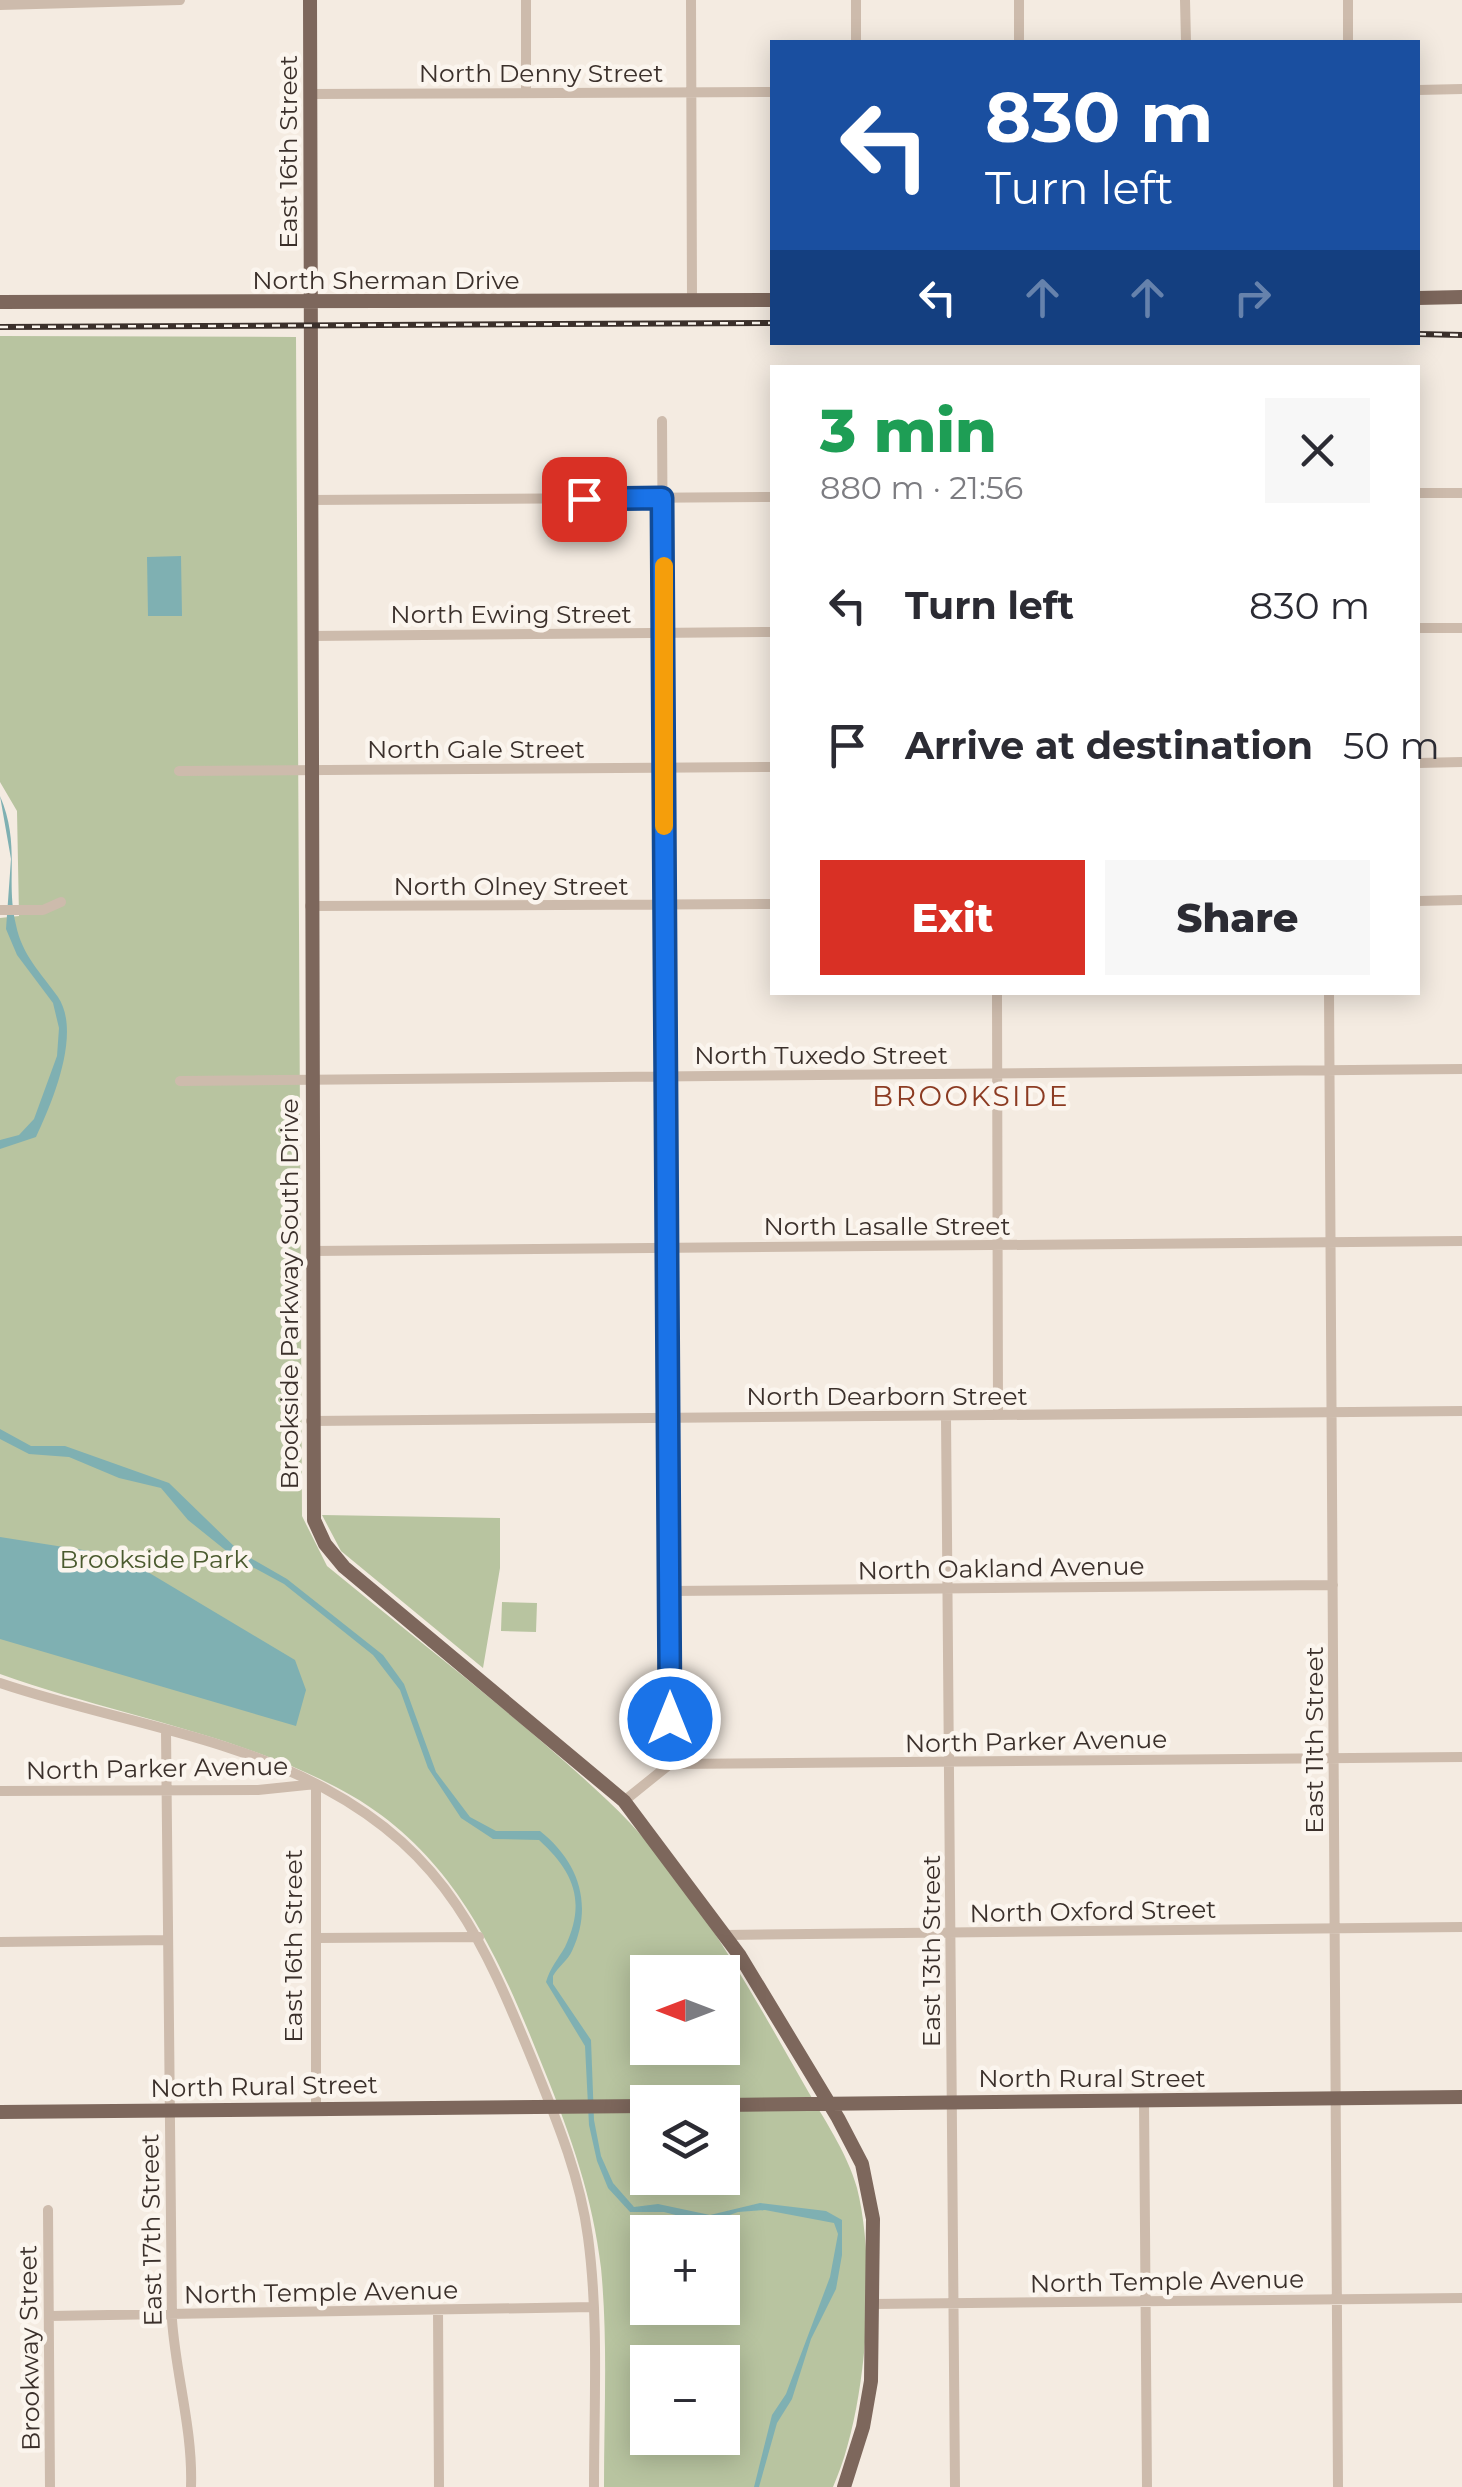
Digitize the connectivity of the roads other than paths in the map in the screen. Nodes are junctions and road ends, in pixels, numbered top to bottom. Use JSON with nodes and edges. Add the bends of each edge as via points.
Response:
{"nodes":[{"id":1,"x":180,"y":0,"type":"edge"},
{"id":2,"x":310,"y":0,"type":"edge"},
{"id":3,"x":526,"y":0,"type":"edge"},
{"id":4,"x":691,"y":0,"type":"edge"},
{"id":5,"x":856,"y":0,"type":"edge"},
{"id":6,"x":1019,"y":0,"type":"edge"},
{"id":7,"x":1185,"y":0,"type":"edge"},
{"id":8,"x":1348,"y":0,"type":"edge"},
{"id":9,"x":0,"y":5,"type":"edge"},
{"id":10,"x":856,"y":40,"type":"edge"},
{"id":11,"x":1019,"y":40,"type":"edge"},
{"id":12,"x":1186,"y":40,"type":"edge"},
{"id":13,"x":1348,"y":40,"type":"edge"},
{"id":14,"x":1462,"y":89,"type":"edge"},
{"id":15,"x":1420,"y":90,"type":"edge"},
{"id":16,"x":691,"y":92,"type":"junction"},
{"id":17,"x":770,"y":92,"type":"edge"},
{"id":18,"x":526,"y":93,"type":"junction"},
{"id":19,"x":310,"y":94,"type":"junction"},
{"id":20,"x":1462,"y":297,"type":"edge"},
{"id":21,"x":1420,"y":298,"type":"edge"},
{"id":22,"x":692,"y":300,"type":"junction"},
{"id":23,"x":770,"y":300,"type":"edge"},
{"id":24,"x":0,"y":302,"type":"edge"},
{"id":25,"x":311,"y":303,"type":"junction"},
{"id":26,"x":662,"y":421,"type":"dead end"},
{"id":27,"x":1420,"y":493,"type":"edge"},
{"id":28,"x":1462,"y":493,"type":"edge"},
{"id":29,"x":662,"y":498,"type":"junction"},
{"id":30,"x":770,"y":498,"type":"edge"},
{"id":31,"x":310,"y":500,"type":"junction"},
{"id":32,"x":1420,"y":628,"type":"edge"},
{"id":33,"x":1462,"y":628,"type":"edge"},
{"id":34,"x":770,"y":632,"type":"edge"},
{"id":35,"x":664,"y":633,"type":"junction"},
{"id":36,"x":310,"y":636,"type":"junction"},
{"id":37,"x":1462,"y":762,"type":"edge"},
{"id":38,"x":1420,"y":763,"type":"edge"},
{"id":39,"x":770,"y":767,"type":"edge"},
{"id":40,"x":664,"y":768,"type":"junction"},
{"id":41,"x":310,"y":770,"type":"junction"},
{"id":42,"x":179,"y":771,"type":"dead end"},
{"id":43,"x":1420,"y":900,"type":"edge"},
{"id":44,"x":1462,"y":900,"type":"edge"},
{"id":45,"x":61,"y":902,"type":"dead end"},
{"id":46,"x":665,"y":904,"type":"junction"},
{"id":47,"x":770,"y":904,"type":"edge"},
{"id":48,"x":310,"y":906,"type":"junction"},
{"id":49,"x":0,"y":910,"type":"edge"},
{"id":50,"x":996,"y":995,"type":"edge"},
{"id":51,"x":1329,"y":995,"type":"edge"},
{"id":52,"x":1462,"y":1070,"type":"edge"},
{"id":53,"x":1329,"y":1072,"type":"junction"},
{"id":54,"x":997,"y":1074,"type":"junction"},
{"id":55,"x":666,"y":1076,"type":"junction"},
{"id":56,"x":312,"y":1079,"type":"junction"},
{"id":57,"x":180,"y":1081,"type":"dead end"},
{"id":58,"x":1462,"y":1241,"type":"edge"},
{"id":59,"x":1330,"y":1242,"type":"junction"},
{"id":60,"x":997,"y":1245,"type":"junction"},
{"id":61,"x":667,"y":1248,"type":"junction"},
{"id":62,"x":312,"y":1250,"type":"junction"},
{"id":63,"x":1332,"y":1412,"type":"junction"},
{"id":64,"x":1462,"y":1412,"type":"edge"},
{"id":65,"x":998,"y":1415,"type":"junction"},
{"id":66,"x":946,"y":1416,"type":"junction"},
{"id":67,"x":668,"y":1418,"type":"junction"},
{"id":68,"x":312,"y":1421,"type":"junction"},
{"id":69,"x":1333,"y":1585,"type":"junction"},
{"id":70,"x":948,"y":1589,"type":"junction"},
{"id":71,"x":669,"y":1591,"type":"junction"},
{"id":72,"x":0,"y":1683,"type":"edge"},
{"id":73,"x":166,"y":1732,"type":"junction"},
{"id":74,"x":1462,"y":1756,"type":"edge"},
{"id":75,"x":1334,"y":1758,"type":"junction"},
{"id":76,"x":949,"y":1762,"type":"junction"},
{"id":77,"x":670,"y":1764,"type":"junction"},
{"id":78,"x":316,"y":1784,"type":"junction"},
{"id":79,"x":167,"y":1790,"type":"junction"},
{"id":80,"x":0,"y":1791,"type":"edge"},
{"id":81,"x":624,"y":1802,"type":"junction"},
{"id":82,"x":1462,"y":1927,"type":"edge"},
{"id":83,"x":1335,"y":1928,"type":"junction"},
{"id":84,"x":950,"y":1932,"type":"junction"},
{"id":85,"x":725,"y":1935,"type":"junction"},
{"id":86,"x":480,"y":1937,"type":"junction"},
{"id":87,"x":316,"y":1938,"type":"junction"},
{"id":88,"x":168,"y":1940,"type":"junction"},
{"id":89,"x":0,"y":1942,"type":"edge"},
{"id":90,"x":1462,"y":2097,"type":"edge"},
{"id":91,"x":1336,"y":2098,"type":"junction"},
{"id":92,"x":1144,"y":2100,"type":"junction"},
{"id":93,"x":952,"y":2101,"type":"junction"},
{"id":94,"x":740,"y":2104,"type":"edge"},
{"id":95,"x":830,"y":2104,"type":"junction"},
{"id":96,"x":551,"y":2106,"type":"junction"},
{"id":97,"x":630,"y":2106,"type":"edge"},
{"id":98,"x":316,"y":2108,"type":"junction"},
{"id":99,"x":170,"y":2110,"type":"junction"},
{"id":100,"x":0,"y":2112,"type":"edge"},
{"id":101,"x":48,"y":2210,"type":"dead end"},
{"id":102,"x":1462,"y":2298,"type":"edge"},
{"id":103,"x":1337,"y":2300,"type":"junction"},
{"id":104,"x":1146,"y":2302,"type":"junction"},
{"id":105,"x":872,"y":2304,"type":"junction"},
{"id":106,"x":954,"y":2304,"type":"junction"},
{"id":107,"x":593,"y":2307,"type":"junction"},
{"id":108,"x":438,"y":2310,"type":"junction"},
{"id":109,"x":172,"y":2315,"type":"junction"},
{"id":110,"x":49,"y":2316,"type":"junction"},
{"id":111,"x":50,"y":2487,"type":"edge"},
{"id":112,"x":191,"y":2487,"type":"edge"},
{"id":113,"x":439,"y":2487,"type":"edge"},
{"id":114,"x":594,"y":2487,"type":"edge"},
{"id":115,"x":844,"y":2487,"type":"edge"},
{"id":116,"x":955,"y":2487,"type":"edge"},
{"id":117,"x":1146,"y":2487,"type":"edge"},
{"id":118,"x":1338,"y":2487,"type":"edge"}],
"edges":[{"from":1,"to":9,"type":"street"},
{"from":2,"to":19,"type":"main road","name":"East 16th Street"},
{"from":3,"to":18,"type":"street"},
{"from":4,"to":16,"type":"street"},
{"from":5,"to":10,"type":"street"},
{"from":6,"to":11,"type":"street"},
{"from":7,"to":12,"type":"street"},
{"from":8,"to":13,"type":"street"},
{"from":14,"to":15,"type":"street"},
{"from":16,"to":17,"type":"street","name":"North Denny Street"},
{"from":16,"to":18,"type":"street","name":"North Denny Street"},
{"from":16,"to":22,"type":"street"},
{"from":18,"to":19,"type":"street","name":"North Denny Street"},
{"from":19,"to":25,"type":"main road","name":"East 16th Street"},
{"from":20,"to":21,"type":"main road"},
{"from":22,"to":23,"type":"main road","name":"North Sherman Drive"},
{"from":22,"to":25,"type":"main road","name":"North Sherman Drive"},
{"from":24,"to":25,"type":"main road","name":"North Sherman Drive"},
{"from":25,"to":31,"type":"main road","name":"Brookside Parkway South Drive"},
{"from":26,"to":29,"type":"street"},
{"from":27,"to":28,"type":"street"},
{"from":29,"to":30,"type":"street"},
{"from":29,"to":31,"type":"street"},
{"from":29,"to":35,"type":"street"},
{"from":31,"to":36,"type":"main road","name":"Brookside Parkway South Drive"},
{"from":32,"to":33,"type":"street"},
{"from":34,"to":35,"type":"street","name":"North Ewing Street"},
{"from":35,"to":36,"type":"street","name":"North Ewing Street"},
{"from":35,"to":40,"type":"street"},
{"from":36,"to":41,"type":"main road","name":"Brookside Parkway South Drive"},
{"from":37,"to":38,"type":"street"},
{"from":39,"to":40,"type":"street","name":"North Gale Street"},
{"from":40,"to":41,"type":"street","name":"North Gale Street"},
{"from":40,"to":46,"type":"street"},
{"from":41,"to":42,"type":"street","name":"North Gale Street"},
{"from":41,"to":48,"type":"main road","name":"Brookside Parkway South Drive"},
{"from":43,"to":44,"type":"street"},
{"from":45,"to":49,"type":"street","via":[[42,910]]},
{"from":46,"to":47,"type":"street","name":"North Olney Street"},
{"from":46,"to":48,"type":"street","name":"North Olney Street"},
{"from":46,"to":55,"type":"street"},
{"from":48,"to":56,"type":"main road","name":"Brookside Parkway South Drive"},
{"from":50,"to":54,"type":"street"},
{"from":51,"to":53,"type":"street","name":"East 11th Street"},
{"from":52,"to":53,"type":"street","name":"North Tuxedo Street"},
{"from":53,"to":54,"type":"street","name":"North Tuxedo Street"},
{"from":53,"to":59,"type":"street","name":"East 11th Street"},
{"from":54,"to":55,"type":"street","name":"North Tuxedo Street"},
{"from":54,"to":60,"type":"street"},
{"from":55,"to":56,"type":"street","name":"North Tuxedo Street"},
{"from":55,"to":61,"type":"street"},
{"from":56,"to":57,"type":"street","name":"North Tuxedo Street"},
{"from":56,"to":62,"type":"main road","name":"Brookside Parkway South Drive"},
{"from":58,"to":59,"type":"street","name":"North Lasalle Street"},
{"from":59,"to":60,"type":"street","name":"North Lasalle Street"},
{"from":59,"to":63,"type":"street","name":"East 11th Street"},
{"from":60,"to":61,"type":"street","name":"North Lasalle Street"},
{"from":60,"to":65,"type":"street"},
{"from":61,"to":62,"type":"street","name":"North Lasalle Street"},
{"from":61,"to":67,"type":"street"},
{"from":62,"to":68,"type":"main road","name":"Brookside Parkway South Drive"},
{"from":63,"to":64,"type":"street","name":"North Dearborn Street"},
{"from":63,"to":65,"type":"street","name":"North Dearborn Street"},
{"from":63,"to":69,"type":"street","name":"East 11th Street"},
{"from":65,"to":66,"type":"street","name":"North Dearborn Street"},
{"from":66,"to":67,"type":"street","name":"North Dearborn Street"},
{"from":66,"to":70,"type":"street","name":"East 13th Street"},
{"from":67,"to":68,"type":"street","name":"North Dearborn Street"},
{"from":67,"to":71,"type":"street"},
{"from":68,"to":81,"type":"main road","name":"Brookside Parkway South Drive","via":[[312,1509],[334,1557]]},
{"from":69,"to":70,"type":"street","name":"North Oakland Avenue"},
{"from":69,"to":75,"type":"street","name":"East 11th Street"},
{"from":70,"to":71,"type":"street","name":"North Oakland Avenue"},
{"from":70,"to":76,"type":"street","name":"East 13th Street"},
{"from":71,"to":77,"type":"street"},
{"from":72,"to":73,"type":"street"},
{"from":73,"to":78,"type":"street"},
{"from":73,"to":79,"type":"street","name":"East 17th Street"},
{"from":74,"to":75,"type":"street","name":"North Parker Avenue"},
{"from":75,"to":76,"type":"street","name":"North Parker Avenue"},
{"from":75,"to":83,"type":"street","name":"East 11th Street"},
{"from":76,"to":77,"type":"street","name":"North Parker Avenue"},
{"from":76,"to":84,"type":"street","name":"East 13th Street"},
{"from":77,"to":81,"type":"street"},
{"from":78,"to":79,"type":"street","name":"North Parker Avenue"},
{"from":78,"to":86,"type":"street","via":[[396,1838]]},
{"from":78,"to":87,"type":"street","name":"East 16th Street"},
{"from":79,"to":80,"type":"street","name":"North Parker Avenue"},
{"from":79,"to":88,"type":"street","name":"East 17th Street"},
{"from":81,"to":85,"type":"main road","name":"Brookside Parkway South Drive"},
{"from":82,"to":83,"type":"street","name":"North Oxford Street"},
{"from":83,"to":84,"type":"street","name":"North Oxford Street"},
{"from":83,"to":91,"type":"street","name":"East 11th Street"},
{"from":84,"to":85,"type":"street","name":"North Oxford Street"},
{"from":84,"to":93,"type":"street","name":"East 13th Street"},
{"from":85,"to":95,"type":"main road","name":"Brookside Parkway South Drive"},
{"from":86,"to":87,"type":"street"},
{"from":86,"to":96,"type":"street"},
{"from":87,"to":98,"type":"street","name":"East 16th Street"},
{"from":88,"to":89,"type":"street"},
{"from":88,"to":99,"type":"street","name":"East 17th Street"},
{"from":90,"to":91,"type":"main road","name":"North Rural Street"},
{"from":91,"to":92,"type":"main road","name":"North Rural Street"},
{"from":91,"to":103,"type":"street","name":"East 11th Street"},
{"from":92,"to":93,"type":"main road","name":"North Rural Street"},
{"from":92,"to":104,"type":"street"},
{"from":93,"to":95,"type":"main road","name":"North Rural Street"},
{"from":93,"to":106,"type":"street","name":"East 13th Street"},
{"from":94,"to":95,"type":"main road","name":"North Rural Street"},
{"from":95,"to":105,"type":"main road","name":"Brookside Parkway South Drive","via":[[870,2191]]},
{"from":96,"to":97,"type":"main road","name":"North Rural Street"},
{"from":96,"to":98,"type":"main road","name":"North Rural Street"},
{"from":96,"to":107,"type":"street","via":[[586,2224]]},
{"from":98,"to":99,"type":"main road","name":"North Rural Street"},
{"from":99,"to":100,"type":"main road","name":"North Rural Street"},
{"from":99,"to":109,"type":"street","name":"East 17th Street"},
{"from":101,"to":110,"type":"street","name":"Brookway Street"},
{"from":102,"to":103,"type":"street","name":"North Temple Avenue"},
{"from":103,"to":104,"type":"street","name":"North Temple Avenue"},
{"from":103,"to":118,"type":"street","name":"East 11th Street"},
{"from":104,"to":106,"type":"street","name":"North Temple Avenue"},
{"from":104,"to":117,"type":"street"},
{"from":105,"to":106,"type":"street","name":"North Temple Avenue"},
{"from":105,"to":115,"type":"main road","name":"Brookside Parkway South Drive","via":[[871,2381]]},
{"from":106,"to":116,"type":"street","name":"East 13th Street"},
{"from":107,"to":108,"type":"street","name":"North Temple Avenue"},
{"from":107,"to":114,"type":"street"},
{"from":108,"to":109,"type":"street","name":"North Temple Avenue"},
{"from":108,"to":113,"type":"street"},
{"from":109,"to":110,"type":"street","name":"North Temple Avenue"},
{"from":109,"to":112,"type":"street","name":"East 17th Street"},
{"from":110,"to":111,"type":"street","name":"Brookway Street"}]}
